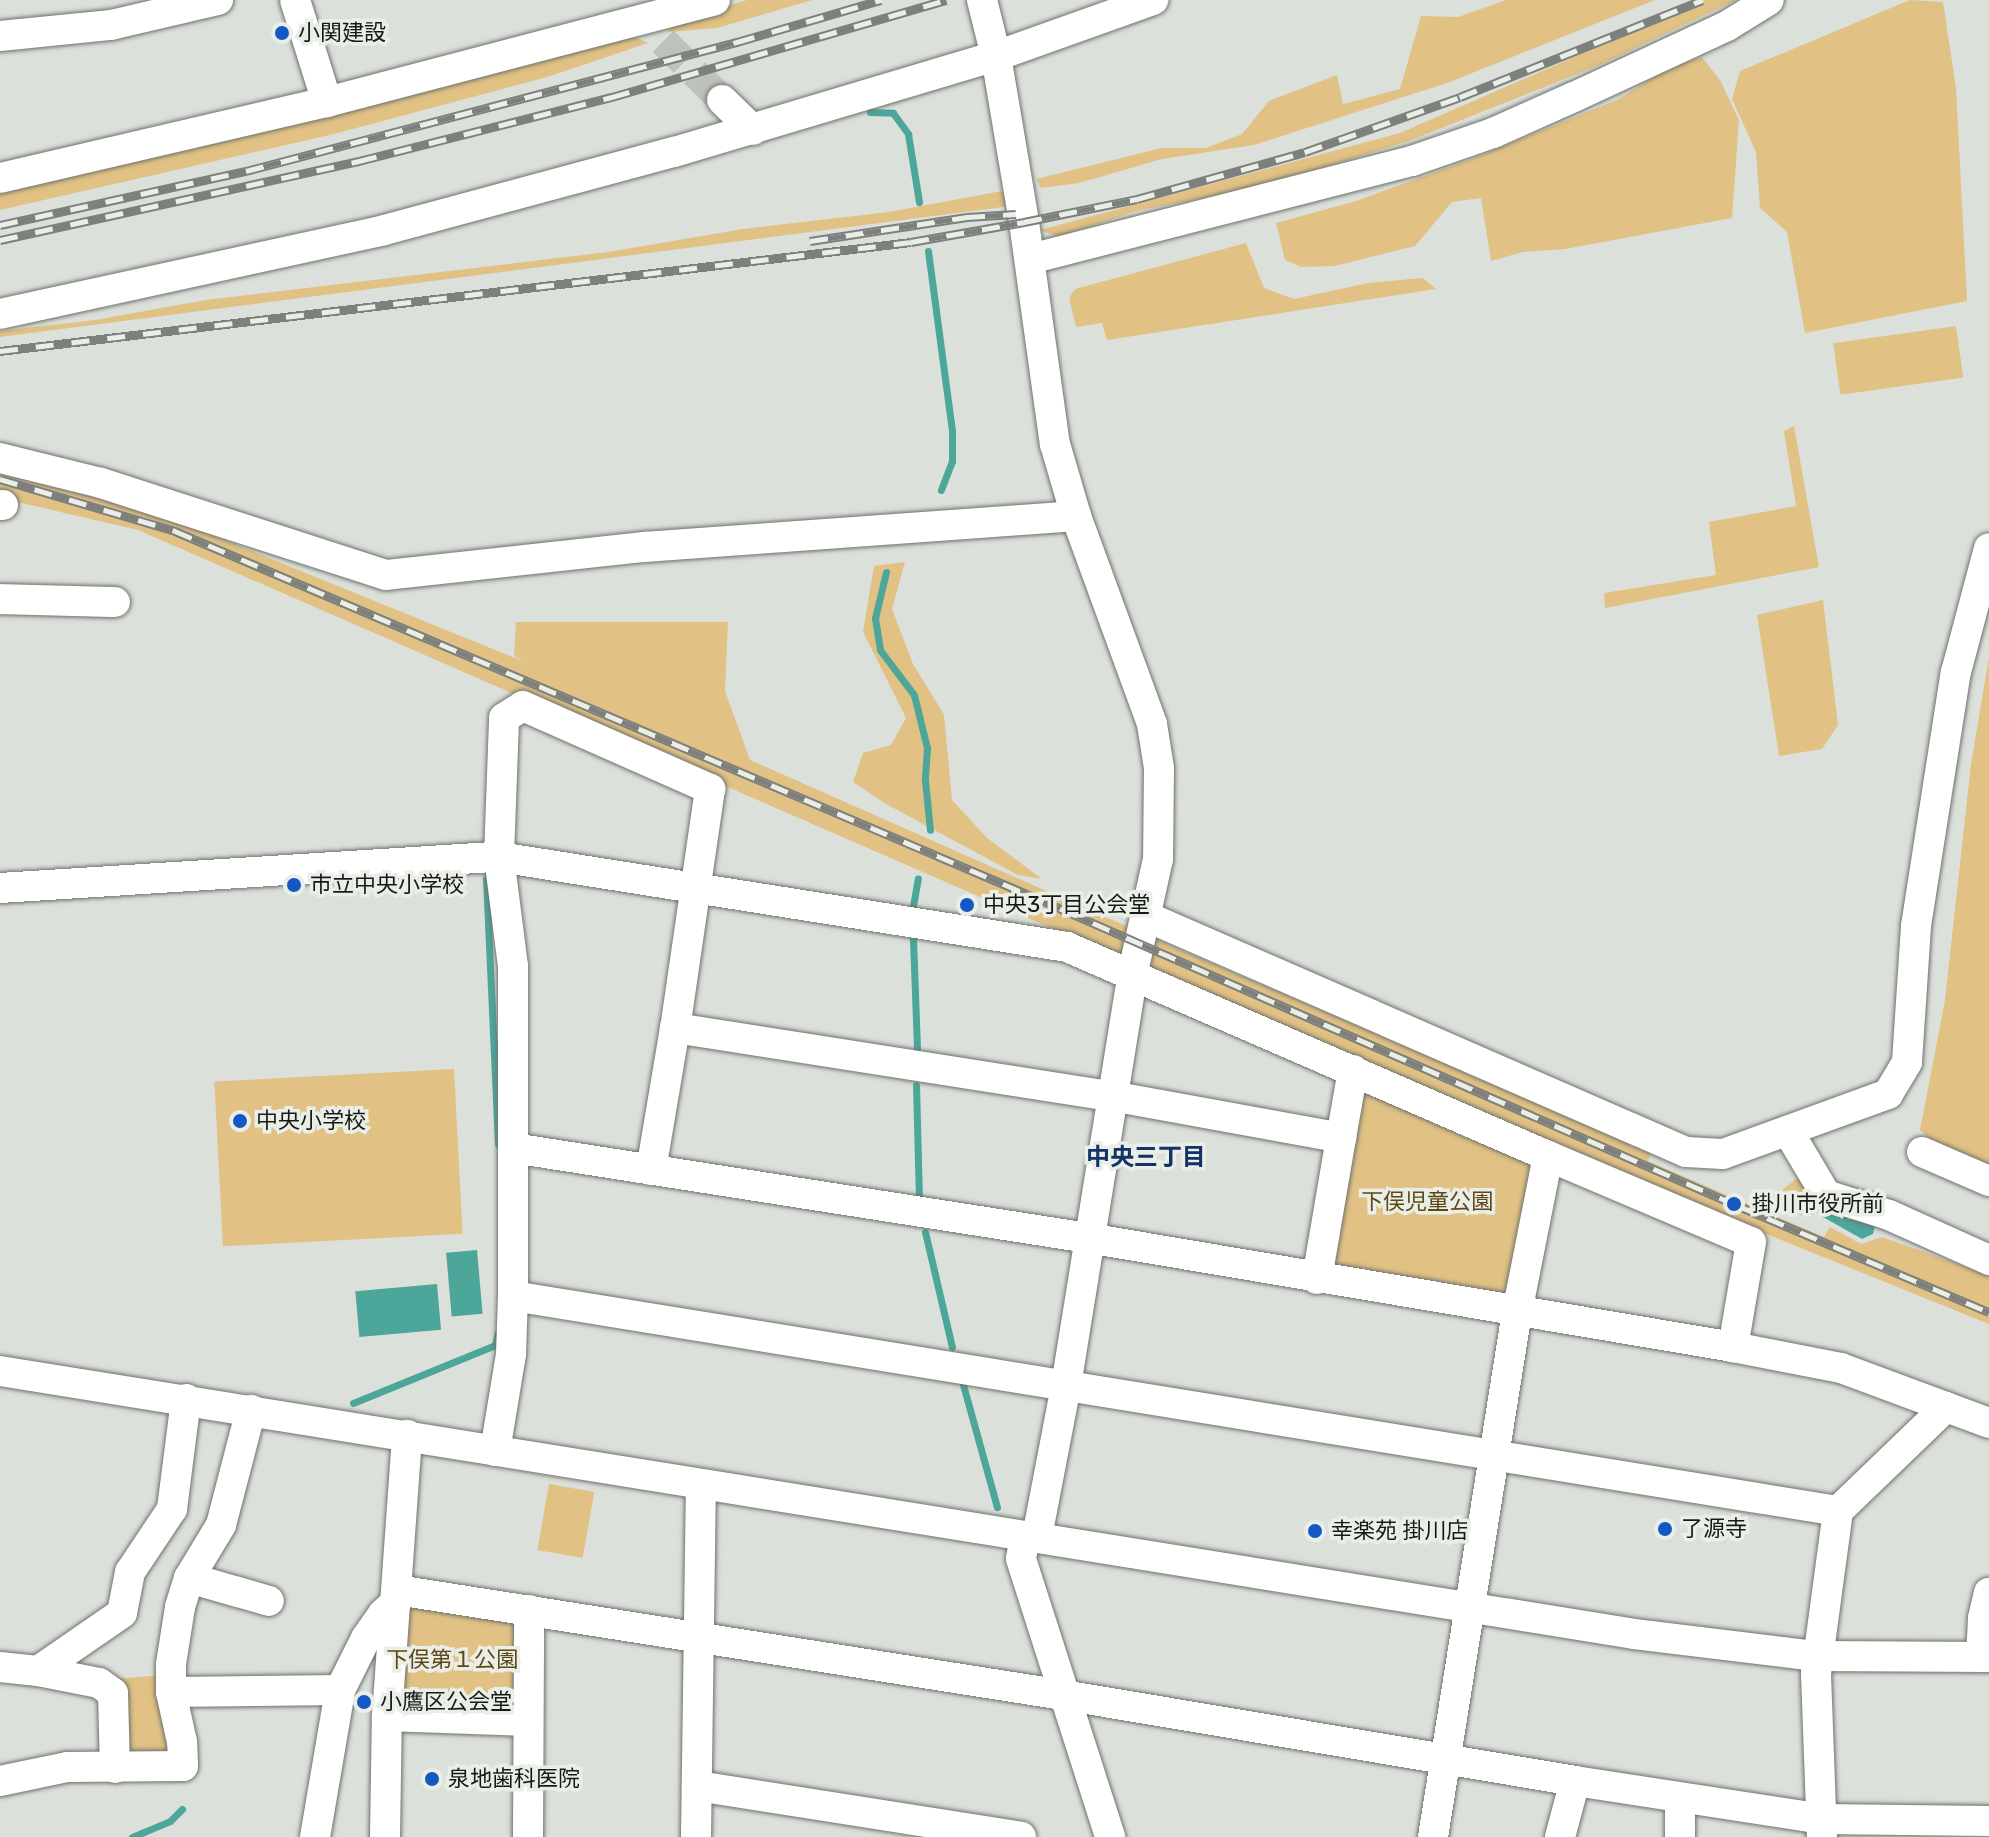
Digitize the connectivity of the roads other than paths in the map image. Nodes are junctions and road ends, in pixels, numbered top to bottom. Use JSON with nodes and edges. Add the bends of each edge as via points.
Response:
{"nodes":[{"id":1,"x":218,"y":0,"type":"edge"},
{"id":2,"x":295,"y":0,"type":"edge"},
{"id":3,"x":715,"y":0,"type":"edge"},
{"id":4,"x":982,"y":0,"type":"edge"},
{"id":5,"x":1153,"y":0,"type":"edge"},
{"id":6,"x":1769,"y":0,"type":"edge"},
{"id":7,"x":108,"y":12,"type":"edge"},
{"id":8,"x":638,"y":21,"type":"edge"},
{"id":9,"x":0,"y":36,"type":"edge"},
{"id":10,"x":996,"y":56,"type":"junction"},
{"id":11,"x":722,"y":100,"type":"tunnel mouth"},
{"id":12,"x":327,"y":102,"type":"junction"},
{"id":13,"x":753,"y":130,"type":"junction"},
{"id":14,"x":0,"y":178,"type":"edge"},
{"id":15,"x":1030,"y":259,"type":"junction"},
{"id":16,"x":0,"y":314,"type":"edge"},
{"id":17,"x":0,"y":458,"type":"edge"},
{"id":18,"x":1076,"y":516,"type":"junction"},
{"id":19,"x":1989,"y":548,"type":"edge"},
{"id":20,"x":0,"y":599,"type":"edge"},
{"id":21,"x":115,"y":602,"type":"dead end"},
{"id":22,"x":499,"y":857,"type":"junction"},
{"id":23,"x":0,"y":888,"type":"edge"},
{"id":24,"x":697,"y":888,"type":"junction"},
{"id":25,"x":1145,"y":916,"type":"junction"},
{"id":26,"x":1133,"y":972,"type":"junction"},
{"id":27,"x":675,"y":1028,"type":"junction"},
{"id":28,"x":1353,"y":1070,"type":"junction"},
{"id":29,"x":1111,"y":1096,"type":"junction"},
{"id":30,"x":1788,"y":1131,"type":"junction"},
{"id":31,"x":1341,"y":1138,"type":"junction"},
{"id":32,"x":513,"y":1148,"type":"junction"},
{"id":33,"x":1922,"y":1152,"type":"dead end"},
{"id":34,"x":1548,"y":1156,"type":"junction"},
{"id":35,"x":651,"y":1170,"type":"junction"},
{"id":36,"x":1989,"y":1181,"type":"edge"},
{"id":37,"x":1088,"y":1238,"type":"junction"},
{"id":38,"x":1989,"y":1260,"type":"edge"},
{"id":39,"x":1317,"y":1279,"type":"junction"},
{"id":40,"x":513,"y":1296,"type":"junction"},
{"id":41,"x":1517,"y":1312,"type":"junction"},
{"id":42,"x":1733,"y":1347,"type":"junction"},
{"id":43,"x":0,"y":1371,"type":"edge"},
{"id":44,"x":1066,"y":1386,"type":"junction"},
{"id":45,"x":186,"y":1399,"type":"junction"},
{"id":46,"x":1946,"y":1407,"type":"junction"},
{"id":47,"x":251,"y":1410,"type":"junction"},
{"id":48,"x":1989,"y":1423,"type":"edge"},
{"id":49,"x":407,"y":1435,"type":"junction"},
{"id":50,"x":495,"y":1451,"type":"junction"},
{"id":51,"x":1495,"y":1455,"type":"junction"},
{"id":52,"x":701,"y":1484,"type":"junction"},
{"id":53,"x":1838,"y":1511,"type":"junction"},
{"id":54,"x":1031,"y":1536,"type":"junction"},
{"id":55,"x":189,"y":1578,"type":"junction"},
{"id":56,"x":1989,"y":1593,"type":"edge"},
{"id":57,"x":397,"y":1596,"type":"junction"},
{"id":58,"x":269,"y":1601,"type":"dead end"},
{"id":59,"x":1470,"y":1606,"type":"junction"},
{"id":60,"x":529,"y":1610,"type":"junction"},
{"id":61,"x":699,"y":1638,"type":"junction"},
{"id":62,"x":1817,"y":1656,"type":"junction"},
{"id":63,"x":1985,"y":1657,"type":"edge"},
{"id":64,"x":0,"y":1667,"type":"edge"},
{"id":65,"x":38,"y":1671,"type":"junction"},
{"id":66,"x":340,"y":1690,"type":"junction"},
{"id":67,"x":171,"y":1692,"type":"junction"},
{"id":68,"x":1063,"y":1695,"type":"junction"},
{"id":69,"x":387,"y":1716,"type":"junction"},
{"id":70,"x":528,"y":1721,"type":"junction"},
{"id":71,"x":1444,"y":1760,"type":"junction"},
{"id":72,"x":115,"y":1768,"type":"junction"},
{"id":73,"x":0,"y":1781,"type":"edge"},
{"id":74,"x":1575,"y":1781,"type":"junction"},
{"id":75,"x":697,"y":1786,"type":"junction"},
{"id":76,"x":1680,"y":1798,"type":"junction"},
{"id":77,"x":1989,"y":1821,"type":"edge"},
{"id":78,"x":1822,"y":1828,"type":"edge"},
{"id":79,"x":315,"y":1837,"type":"edge"},
{"id":80,"x":385,"y":1837,"type":"edge"},
{"id":81,"x":528,"y":1837,"type":"edge"},
{"id":82,"x":696,"y":1837,"type":"edge"},
{"id":83,"x":1021,"y":1837,"type":"edge"},
{"id":84,"x":1110,"y":1837,"type":"edge"},
{"id":85,"x":1433,"y":1837,"type":"edge"},
{"id":86,"x":1560,"y":1837,"type":"edge"},
{"id":87,"x":1680,"y":1837,"type":"edge"}],
"edges":[{"from":1,"to":7,"type":"street"},
{"from":2,"to":12,"type":"street"},
{"from":3,"to":8,"type":"street"},
{"from":4,"to":10,"type":"street"},
{"from":5,"to":10,"type":"street"},
{"from":6,"to":15,"type":"street","via":[[1727,26],[1493,133],[1412,161]]},
{"from":7,"to":9,"type":"street"},
{"from":8,"to":12,"type":"street"},
{"from":10,"to":13,"type":"street"},
{"from":10,"to":15,"type":"street"},
{"from":11,"to":13,"type":"street"},
{"from":12,"to":14,"type":"street"},
{"from":13,"to":16,"type":"street","via":[[384,230]]},
{"from":15,"to":18,"type":"street","via":[[1055,444]]},
{"from":17,"to":18,"type":"street","via":[[101,483],[386,575],[645,547]]},
{"from":18,"to":25,"type":"street","via":[[1152,724],[1161,821]]},
{"from":19,"to":30,"type":"street","via":[[1953,687],[1916,926],[1907,1062],[1888,1094]]},
{"from":20,"to":21,"type":"street"},
{"from":22,"to":23,"type":"street"},
{"from":22,"to":24,"type":"street"},
{"from":22,"to":24,"type":"street","via":[[504,718],[523,706],[710,789]]},
{"from":22,"to":32,"type":"street","via":[[513,966]]},
{"from":24,"to":26,"type":"street","via":[[1067,947]]},
{"from":24,"to":27,"type":"street"},
{"from":25,"to":26,"type":"street"},
{"from":25,"to":30,"type":"street","via":[[1686,1152],[1723,1154]]},
{"from":26,"to":28,"type":"street"},
{"from":26,"to":29,"type":"street"},
{"from":27,"to":29,"type":"street"},
{"from":27,"to":35,"type":"street"},
{"from":28,"to":31,"type":"street"},
{"from":28,"to":34,"type":"street"},
{"from":29,"to":31,"type":"street"},
{"from":29,"to":37,"type":"street"},
{"from":30,"to":38,"type":"street","via":[[1826,1195],[1889,1215]]},
{"from":31,"to":39,"type":"street"},
{"from":32,"to":35,"type":"street"},
{"from":32,"to":40,"type":"street"},
{"from":33,"to":36,"type":"street"},
{"from":34,"to":41,"type":"street"},
{"from":34,"to":42,"type":"street","via":[[1751,1242]]},
{"from":35,"to":37,"type":"street"},
{"from":37,"to":39,"type":"street"},
{"from":37,"to":44,"type":"street"},
{"from":39,"to":41,"type":"street"},
{"from":40,"to":44,"type":"street"},
{"from":40,"to":50,"type":"street","via":[[511,1354]]},
{"from":41,"to":42,"type":"street"},
{"from":41,"to":51,"type":"street"},
{"from":42,"to":46,"type":"street","via":[[1841,1368]]},
{"from":43,"to":45,"type":"street"},
{"from":44,"to":51,"type":"street"},
{"from":44,"to":54,"type":"street"},
{"from":45,"to":47,"type":"street"},
{"from":45,"to":65,"type":"street","via":[[172,1509],[130,1572],[122,1613]]},
{"from":46,"to":48,"type":"street"},
{"from":46,"to":53,"type":"street"},
{"from":47,"to":49,"type":"street"},
{"from":47,"to":55,"type":"street","via":[[221,1525]]},
{"from":49,"to":50,"type":"street"},
{"from":49,"to":57,"type":"street"},
{"from":50,"to":52,"type":"street"},
{"from":51,"to":53,"type":"street"},
{"from":51,"to":59,"type":"street"},
{"from":52,"to":54,"type":"street"},
{"from":52,"to":61,"type":"street"},
{"from":53,"to":62,"type":"street"},
{"from":54,"to":59,"type":"street"},
{"from":54,"to":68,"type":"street","via":[[1021,1559]]},
{"from":55,"to":58,"type":"street"},
{"from":55,"to":67,"type":"street","via":[[171,1664]]},
{"from":56,"to":63,"type":"street","via":[[1983,1618]]},
{"from":57,"to":60,"type":"street"},
{"from":57,"to":66,"type":"street","via":[[366,1638]]},
{"from":57,"to":69,"type":"street"},
{"from":59,"to":62,"type":"street","via":[[1661,1638]]},
{"from":59,"to":71,"type":"street"},
{"from":60,"to":61,"type":"street"},
{"from":60,"to":70,"type":"street"},
{"from":61,"to":68,"type":"street"},
{"from":61,"to":75,"type":"street"},
{"from":62,"to":63,"type":"street"},
{"from":62,"to":78,"type":"street"},
{"from":64,"to":65,"type":"street"},
{"from":65,"to":72,"type":"street","via":[[99,1683],[113,1693]]},
{"from":66,"to":67,"type":"street"},
{"from":66,"to":79,"type":"street"},
{"from":67,"to":72,"type":"street","via":[[183,1766]]},
{"from":68,"to":71,"type":"street"},
{"from":68,"to":84,"type":"street"},
{"from":69,"to":70,"type":"street"},
{"from":69,"to":80,"type":"street"},
{"from":70,"to":81,"type":"street"},
{"from":71,"to":74,"type":"street"},
{"from":71,"to":85,"type":"street"},
{"from":72,"to":73,"type":"street","via":[[67,1767]]},
{"from":74,"to":76,"type":"street"},
{"from":74,"to":86,"type":"street"},
{"from":75,"to":82,"type":"street"},
{"from":75,"to":83,"type":"street"},
{"from":76,"to":78,"type":"street"},
{"from":76,"to":87,"type":"street"},
{"from":77,"to":78,"type":"street"}]}
